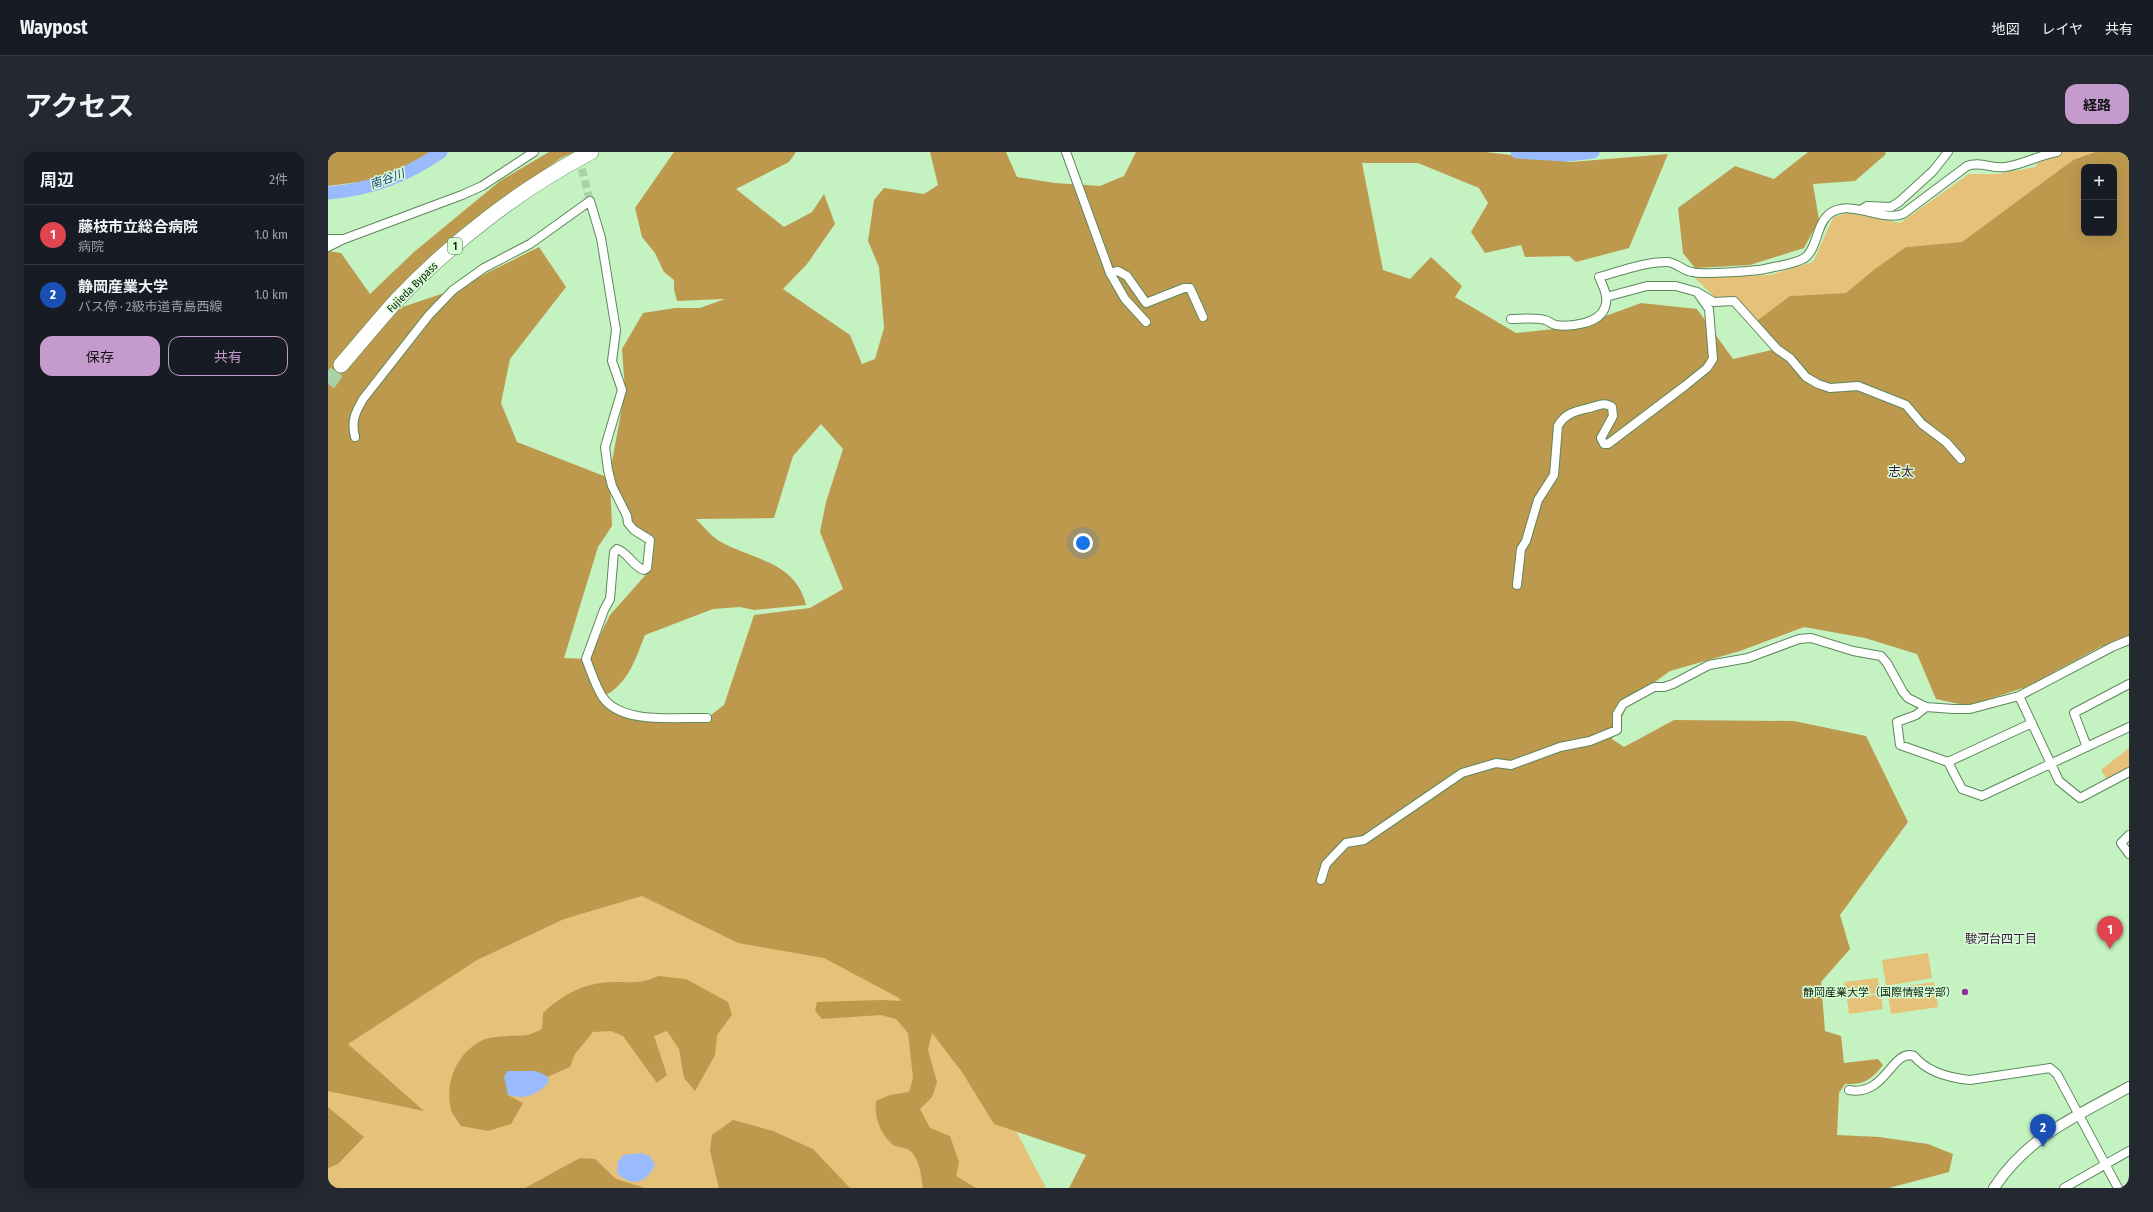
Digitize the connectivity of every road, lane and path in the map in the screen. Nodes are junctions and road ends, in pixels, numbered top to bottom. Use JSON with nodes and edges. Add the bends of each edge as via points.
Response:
{"nodes":[{"id":1,"x":534,"y":152,"type":"edge"},
{"id":2,"x":591,"y":152,"type":"edge"},
{"id":3,"x":1066,"y":152,"type":"edge"},
{"id":4,"x":1948,"y":152,"type":"edge"},
{"id":5,"x":2056,"y":152,"type":"edge"},
{"id":6,"x":1861,"y":210,"type":"junction"},
{"id":7,"x":328,"y":239,"type":"edge"},
{"id":8,"x":344,"y":239,"type":"junction"},
{"id":9,"x":328,"y":247,"type":"edge"},
{"id":10,"x":1110,"y":274,"type":"junction"},
{"id":11,"x":1697,"y":292,"type":"junction"},
{"id":12,"x":1606,"y":297,"type":"junction"},
{"id":13,"x":1203,"y":317,"type":"dead end"},
{"id":14,"x":1510,"y":319,"type":"dead end"},
{"id":15,"x":1146,"y":322,"type":"dead end"},
{"id":16,"x":341,"y":365,"type":"tunnel mouth"},
{"id":17,"x":355,"y":437,"type":"dead end"},
{"id":18,"x":1961,"y":459,"type":"dead end"},
{"id":19,"x":1517,"y":585,"type":"dead end"},
{"id":20,"x":2129,"y":640,"type":"edge"},
{"id":21,"x":2129,"y":684,"type":"edge"},
{"id":22,"x":2019,"y":696,"type":"junction"},
{"id":23,"x":1926,"y":707,"type":"junction"},
{"id":24,"x":707,"y":718,"type":"dead end"},
{"id":25,"x":2032,"y":723,"type":"junction"},
{"id":26,"x":2129,"y":727,"type":"edge"},
{"id":27,"x":2087,"y":747,"type":"junction"},
{"id":28,"x":1948,"y":762,"type":"junction"},
{"id":29,"x":2051,"y":764,"type":"junction"},
{"id":30,"x":2129,"y":772,"type":"edge"},
{"id":31,"x":2129,"y":835,"type":"edge"},
{"id":32,"x":2129,"y":854,"type":"edge"},
{"id":33,"x":1321,"y":880,"type":"dead end"},
{"id":34,"x":2129,"y":1087,"type":"edge"},
{"id":35,"x":1849,"y":1090,"type":"dead end"},
{"id":36,"x":2079,"y":1115,"type":"junction"},
{"id":37,"x":2129,"y":1151,"type":"edge"},
{"id":38,"x":2105,"y":1164,"type":"junction"},
{"id":39,"x":1994,"y":1188,"type":"edge"},
{"id":40,"x":2064,"y":1188,"type":"edge"},
{"id":41,"x":2118,"y":1188,"type":"edge"}],
"edges":[{"from":1,"to":8,"type":"street","via":[[482,186]]},
{"from":2,"to":16,"type":"highway","name":"Fujieda Bypass","number":"1","via":[[549,177],[468,235],[397,300]]},
{"from":3,"to":10,"type":"street"},
{"from":4,"to":6,"type":"street","via":[[1933,171],[1899,202],[1891,207],[1867,206]]},
{"from":5,"to":6,"type":"street","via":[[2002,168],[1974,163],[1903,214],[1895,217]]},
{"from":6,"to":12,"type":"street","via":[[1840,210],[1830,214],[1820,226],[1806,257],[1795,261],[1764,269],[1692,273],[1669,262],[1653,262],[1599,277]]},
{"from":7,"to":8,"type":"street"},
{"from":8,"to":9,"type":"street"},
{"from":10,"to":13,"type":"street","via":[[1118,271],[1127,276],[1146,303],[1190,288]]},
{"from":10,"to":15,"type":"street","via":[[1125,299]]},
{"from":11,"to":12,"type":"street","via":[[1676,286],[1647,286]]},
{"from":11,"to":18,"type":"street","via":[[1714,302],[1734,301],[1777,350],[1790,358],[1806,377],[1818,384],[1830,388],[1858,386],[1906,405],[1922,424],[1946,442]]},
{"from":11,"to":19,"type":"street","via":[[1709,309],[1713,359],[1702,372],[1608,444],[1604,444],[1602,438],[1613,416],[1612,407],[1608,404],[1574,410],[1562,419],[1558,426],[1554,475],[1538,500],[1526,541],[1521,549]]},
{"from":12,"to":14,"type":"street","via":[[1605,307],[1600,315],[1572,325],[1558,325],[1545,320]]},
{"from":17,"to":24,"type":"street","via":[[352,426],[354,414],[363,399],[429,315],[453,290],[484,268],[530,244],[590,201],[601,238],[616,330],[612,361],[622,390],[605,447],[608,470],[628,523],[650,540],[647,568],[644,570],[639,569],[622,551],[617,549],[614,552],[610,599],[586,659],[602,697],[622,713],[649,717]]},
{"from":20,"to":22,"type":"street"},
{"from":21,"to":27,"type":"street","via":[[2074,713]]},
{"from":22,"to":23,"type":"street","via":[[1970,709]]},
{"from":22,"to":25,"type":"street"},
{"from":23,"to":28,"type":"street","via":[[1916,715],[1897,722],[1900,745]]},
{"from":23,"to":33,"type":"street","via":[[1902,692],[1881,656],[1853,651],[1811,638],[1799,639],[1748,658],[1709,665],[1673,684],[1654,687],[1623,704],[1617,714],[1617,730],[1590,741],[1560,746],[1510,765],[1496,763],[1462,772],[1364,840],[1346,843],[1326,864]]},
{"from":25,"to":28,"type":"street"},
{"from":25,"to":29,"type":"street"},
{"from":26,"to":27,"type":"street"},
{"from":27,"to":29,"type":"street"},
{"from":28,"to":29,"type":"street","via":[[1962,789],[1982,796]]},
{"from":29,"to":30,"type":"street","via":[[2059,781],[2080,798]]},
{"from":31,"to":32,"type":"street","via":[[2120,843]]},
{"from":34,"to":36,"type":"street"},
{"from":35,"to":36,"type":"street","via":[[1859,1092],[1871,1088],[1892,1069],[1899,1058],[1905,1055],[1914,1056],[1924,1067],[1958,1079],[1970,1080],[2046,1067],[2057,1074]]},
{"from":36,"to":38,"type":"street"},
{"from":36,"to":39,"type":"street","via":[[2036,1141],[2005,1172]]},
{"from":37,"to":38,"type":"street"},
{"from":38,"to":40,"type":"street"},
{"from":38,"to":41,"type":"street"}]}
